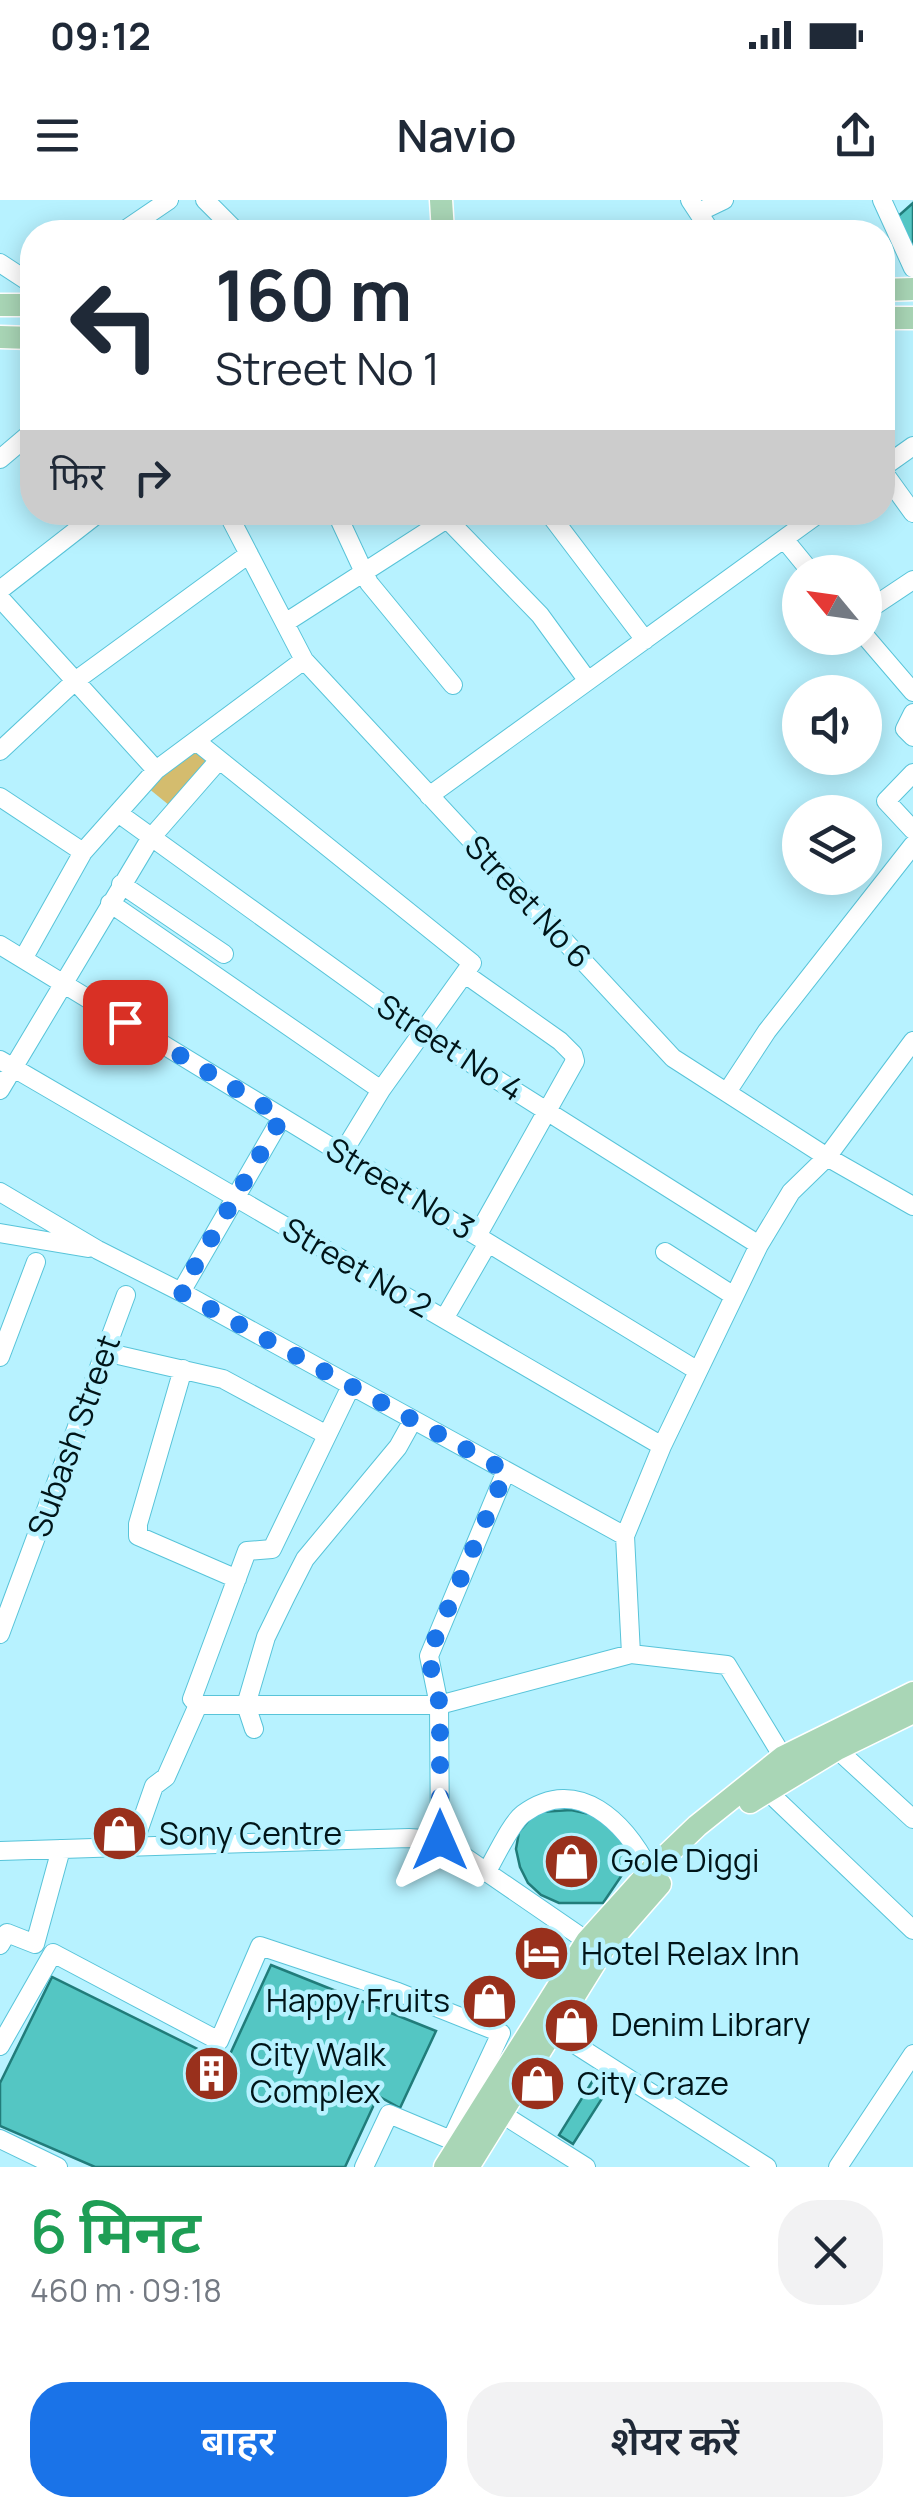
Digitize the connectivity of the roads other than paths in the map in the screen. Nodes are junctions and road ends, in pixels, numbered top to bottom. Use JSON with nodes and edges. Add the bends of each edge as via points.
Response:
{"nodes":[{"id":1,"x":168,"y":200,"type":"edge"},
{"id":2,"x":204,"y":200,"type":"edge"},
{"id":3,"x":724,"y":200,"type":"edge"},
{"id":4,"x":694,"y":206,"type":"edge"},
{"id":5,"x":139,"y":220,"type":"edge"},
{"id":6,"x":225,"y":220,"type":"edge"},
{"id":7,"x":895,"y":229,"type":"edge"},
{"id":8,"x":913,"y":268,"type":"edge"},
{"id":9,"x":20,"y":442,"type":"edge"},
{"id":10,"x":0,"y":458,"type":"edge"},
{"id":11,"x":895,"y":487,"type":"edge"},
{"id":12,"x":913,"y":512,"type":"edge"},
{"id":13,"x":83,"y":525,"type":"edge"},
{"id":14,"x":234,"y":525,"type":"edge"},
{"id":15,"x":342,"y":525,"type":"edge"},
{"id":16,"x":437,"y":525,"type":"edge"},
{"id":17,"x":459,"y":525,"type":"edge"},
{"id":18,"x":558,"y":525,"type":"edge"},
{"id":19,"x":804,"y":525,"type":"edge"},
{"id":20,"x":784,"y":540,"type":"junction"},
{"id":21,"x":248,"y":554,"type":"junction"},
{"id":22,"x":797,"y":555,"type":"edge"},
{"id":23,"x":363,"y":572,"type":"junction"},
{"id":24,"x":913,"y":580,"type":"edge"},
{"id":25,"x":0,"y":590,"type":"edge"},
{"id":26,"x":0,"y":598,"type":"edge"},
{"id":27,"x":882,"y":601,"type":"edge"},
{"id":28,"x":285,"y":623,"type":"junction"},
{"id":29,"x":645,"y":640,"type":"junction"},
{"id":30,"x":881,"y":655,"type":"edge"},
{"id":31,"x":304,"y":660,"type":"junction"},
{"id":32,"x":75,"y":681,"type":"junction"},
{"id":33,"x":588,"y":681,"type":"junction"},
{"id":34,"x":452,"y":685,"type":"dead end"},
{"id":35,"x":913,"y":692,"type":"edge"},
{"id":36,"x":913,"y":713,"type":"edge"},
{"id":37,"x":913,"y":737,"type":"edge"},
{"id":38,"x":196,"y":741,"type":"junction"},
{"id":39,"x":0,"y":751,"type":"edge"},
{"id":40,"x":219,"y":760,"type":"junction"},
{"id":41,"x":156,"y":770,"type":"junction"},
{"id":42,"x":913,"y":773,"type":"edge"},
{"id":43,"x":429,"y":796,"type":"junction"},
{"id":44,"x":0,"y":797,"type":"edge"},
{"id":45,"x":118,"y":813,"type":"junction"},
{"id":46,"x":913,"y":830,"type":"edge"},
{"id":47,"x":150,"y":838,"type":"junction"},
{"id":48,"x":913,"y":845,"type":"edge"},
{"id":49,"x":83,"y":852,"type":"junction"},
{"id":50,"x":121,"y":884,"type":"junction"},
{"id":51,"x":110,"y":902,"type":"junction"},
{"id":52,"x":0,"y":945,"type":"edge"},
{"id":53,"x":224,"y":954,"type":"dead end"},
{"id":54,"x":23,"y":959,"type":"junction"},
{"id":55,"x":465,"y":974,"type":"junction"},
{"id":56,"x":63,"y":984,"type":"junction"},
{"id":57,"x":422,"y":1033,"type":"junction"},
{"id":58,"x":913,"y":1041,"type":"edge"},
{"id":59,"x":7,"y":1063,"type":"edge"},
{"id":60,"x":0,"y":1090,"type":"edge"},
{"id":61,"x":381,"y":1090,"type":"junction"},
{"id":62,"x":727,"y":1092,"type":"junction"},
{"id":63,"x":547,"y":1112,"type":"junction"},
{"id":64,"x":282,"y":1117,"type":"junction"},
{"id":65,"x":342,"y":1154,"type":"junction"},
{"id":66,"x":828,"y":1157,"type":"junction"},
{"id":67,"x":0,"y":1192,"type":"edge"},
{"id":68,"x":235,"y":1197,"type":"junction"},
{"id":69,"x":913,"y":1206,"type":"edge"},
{"id":70,"x":0,"y":1233,"type":"edge"},
{"id":71,"x":482,"y":1240,"type":"junction"},
{"id":72,"x":758,"y":1245,"type":"junction"},
{"id":73,"x":98,"y":1250,"type":"junction"},
{"id":74,"x":665,"y":1252,"type":"dead end"},
{"id":75,"x":36,"y":1262,"type":"dead end"},
{"id":76,"x":180,"y":1292,"type":"junction"},
{"id":77,"x":126,"y":1294,"type":"dead end"},
{"id":78,"x":734,"y":1296,"type":"junction"},
{"id":79,"x":444,"y":1319,"type":"junction"},
{"id":80,"x":105,"y":1352,"type":"junction"},
{"id":81,"x":0,"y":1357,"type":"edge"},
{"id":82,"x":183,"y":1369,"type":"junction"},
{"id":83,"x":698,"y":1371,"type":"junction"},
{"id":84,"x":350,"y":1386,"type":"junction"},
{"id":85,"x":412,"y":1420,"type":"junction"},
{"id":86,"x":327,"y":1435,"type":"junction"},
{"id":87,"x":662,"y":1446,"type":"junction"},
{"id":88,"x":506,"y":1471,"type":"junction"},
{"id":89,"x":625,"y":1536,"type":"junction"},
{"id":90,"x":237,"y":1579,"type":"junction"},
{"id":91,"x":0,"y":1634,"type":"edge"},
{"id":92,"x":632,"y":1654,"type":"junction"},
{"id":93,"x":913,"y":1693,"type":"edge"},
{"id":94,"x":198,"y":1705,"type":"junction"},
{"id":95,"x":246,"y":1705,"type":"junction"},
{"id":96,"x":440,"y":1705,"type":"junction"},
{"id":97,"x":913,"y":1712,"type":"edge"},
{"id":98,"x":254,"y":1730,"type":"dead end"},
{"id":99,"x":831,"y":1743,"type":"junction"},
{"id":100,"x":784,"y":1757,"type":"junction"},
{"id":101,"x":761,"y":1785,"type":"junction"},
{"id":102,"x":913,"y":1819,"type":"edge"},
{"id":103,"x":440,"y":1840,"type":"junction"},
{"id":104,"x":134,"y":1846,"type":"junction"},
{"id":105,"x":61,"y":1848,"type":"junction"},
{"id":106,"x":0,"y":1851,"type":"edge"},
{"id":107,"x":650,"y":1871,"type":"junction"},
{"id":108,"x":486,"y":1873,"type":"junction"},
{"id":109,"x":913,"y":1930,"type":"edge"},
{"id":110,"x":587,"y":1941,"type":"junction"},
{"id":111,"x":0,"y":1945,"type":"edge"},
{"id":112,"x":551,"y":2029,"type":"junction"},
{"id":113,"x":0,"y":2046,"type":"edge"},
{"id":114,"x":913,"y":2054,"type":"edge"},
{"id":115,"x":487,"y":2105,"type":"junction"},
{"id":116,"x":0,"y":2139,"type":"edge"},
{"id":117,"x":58,"y":2167,"type":"edge"},
{"id":118,"x":364,"y":2167,"type":"edge"},
{"id":119,"x":445,"y":2167,"type":"edge"},
{"id":120,"x":468,"y":2167,"type":"edge"},
{"id":121,"x":586,"y":2167,"type":"edge"},
{"id":122,"x":768,"y":2167,"type":"edge"},
{"id":123,"x":838,"y":2167,"type":"edge"}],
"edges":[{"from":1,"to":5,"type":"street"},
{"from":2,"to":6,"type":"street"},
{"from":3,"to":4,"type":"street"},
{"from":7,"to":8,"type":"street"},
{"from":9,"to":10,"type":"street"},
{"from":11,"to":12,"type":"street"},
{"from":13,"to":25,"type":"street"},
{"from":14,"to":21,"type":"street","name":"Street No 6"},
{"from":15,"to":23,"type":"street"},
{"from":16,"to":23,"type":"street"},
{"from":17,"to":33,"type":"street","via":[[540,615]]},
{"from":18,"to":29,"type":"street"},
{"from":19,"to":20,"type":"street"},
{"from":20,"to":22,"type":"street"},
{"from":20,"to":29,"type":"street"},
{"from":21,"to":28,"type":"street","name":"Street No 6"},
{"from":21,"to":32,"type":"street"},
{"from":23,"to":28,"type":"street"},
{"from":23,"to":34,"type":"street"},
{"from":24,"to":27,"type":"street"},
{"from":26,"to":32,"type":"street"},
{"from":28,"to":31,"type":"street","name":"Street No 6"},
{"from":29,"to":33,"type":"street"},
{"from":30,"to":35,"type":"street"},
{"from":31,"to":38,"type":"street"},
{"from":31,"to":43,"type":"street","name":"Street No 6"},
{"from":32,"to":39,"type":"street"},
{"from":32,"to":41,"type":"street"},
{"from":33,"to":43,"type":"street"},
{"from":36,"to":37,"type":"street","via":[[905,729]]},
{"from":38,"to":40,"type":"street"},
{"from":38,"to":41,"type":"street"},
{"from":40,"to":47,"type":"street"},
{"from":40,"to":55,"type":"street","via":[[472,964]]},
{"from":41,"to":45,"type":"street"},
{"from":42,"to":46,"type":"street","via":[[886,801]]},
{"from":43,"to":62,"type":"street","name":"Street No 6","via":[[674,1058]]},
{"from":44,"to":49,"type":"street"},
{"from":45,"to":47,"type":"street","name":"Street No 4"},
{"from":45,"to":49,"type":"street"},
{"from":47,"to":50,"type":"street"},
{"from":47,"to":57,"type":"street","name":"Street No 4"},
{"from":48,"to":62,"type":"street","via":[[767,1030]]},
{"from":49,"to":54,"type":"street"},
{"from":50,"to":51,"type":"street"},
{"from":50,"to":53,"type":"street"},
{"from":51,"to":56,"type":"street"},
{"from":51,"to":61,"type":"street"},
{"from":52,"to":54,"type":"street","name":"Street No 3"},
{"from":54,"to":56,"type":"street","name":"Street No 3"},
{"from":55,"to":57,"type":"street"},
{"from":55,"to":63,"type":"street","via":[[574,1054]]},
{"from":56,"to":59,"type":"street"},
{"from":56,"to":64,"type":"street","name":"Street No 3"},
{"from":57,"to":61,"type":"street"},
{"from":57,"to":63,"type":"street","name":"Street No 4"},
{"from":58,"to":66,"type":"street"},
{"from":59,"to":60,"type":"street"},
{"from":59,"to":68,"type":"street","name":"Street No 2"},
{"from":61,"to":65,"type":"street"},
{"from":62,"to":66,"type":"street","name":"Street No 6"},
{"from":63,"to":71,"type":"street"},
{"from":63,"to":72,"type":"street","name":"Street No 4"},
{"from":64,"to":65,"type":"street","name":"Street No 3"},
{"from":64,"to":68,"type":"street"},
{"from":65,"to":71,"type":"street","name":"Street No 3"},
{"from":66,"to":69,"type":"street","name":"Street No 6"},
{"from":66,"to":72,"type":"street","via":[[792,1192]]},
{"from":67,"to":73,"type":"street"},
{"from":68,"to":76,"type":"street"},
{"from":68,"to":79,"type":"street","name":"Street No 2"},
{"from":70,"to":73,"type":"street"},
{"from":71,"to":79,"type":"street"},
{"from":71,"to":83,"type":"street","name":"Street No 3"},
{"from":72,"to":78,"type":"street"},
{"from":73,"to":76,"type":"street"},
{"from":74,"to":78,"type":"street"},
{"from":75,"to":81,"type":"street"},
{"from":76,"to":84,"type":"street"},
{"from":77,"to":80,"type":"street","name":"Subash Street"},
{"from":78,"to":83,"type":"street"},
{"from":79,"to":87,"type":"street","name":"Street No 2"},
{"from":80,"to":82,"type":"street"},
{"from":80,"to":91,"type":"street","name":"Subash Street"},
{"from":82,"to":86,"type":"street","via":[[223,1379]]},
{"from":82,"to":90,"type":"street","via":[[138,1536]]},
{"from":83,"to":87,"type":"street"},
{"from":84,"to":85,"type":"street"},
{"from":84,"to":86,"type":"street"},
{"from":85,"to":88,"type":"street"},
{"from":85,"to":95,"type":"street","via":[[398,1447],[305,1558],[266,1637]]},
{"from":86,"to":90,"type":"street","via":[[272,1549],[247,1551]]},
{"from":87,"to":89,"type":"street"},
{"from":88,"to":89,"type":"street"},
{"from":88,"to":96,"type":"street","via":[[428,1656]]},
{"from":89,"to":92,"type":"street"},
{"from":90,"to":94,"type":"street","via":[[192,1700]]},
{"from":92,"to":96,"type":"street"},
{"from":92,"to":100,"type":"street","via":[[727,1665]]},
{"from":93,"to":99,"type":"main road"},
{"from":94,"to":95,"type":"street"},
{"from":94,"to":104,"type":"street","via":[[166,1776],[154,1786]]},
{"from":95,"to":96,"type":"street"},
{"from":95,"to":98,"type":"street"},
{"from":96,"to":103,"type":"street"},
{"from":97,"to":99,"type":"main road"},
{"from":99,"to":100,"type":"main road"},
{"from":99,"to":101,"type":"main road"},
{"from":99,"to":102,"type":"street"},
{"from":100,"to":101,"type":"main road"},
{"from":101,"to":107,"type":"main road","via":[[697,1826]]},
{"from":101,"to":109,"type":"street"},
{"from":101,"to":112,"type":"main road","via":[[698,1841],[604,1948]]},
{"from":103,"to":104,"type":"street"},
{"from":103,"to":108,"type":"street"},
{"from":104,"to":105,"type":"street"},
{"from":105,"to":106,"type":"street"},
{"from":105,"to":111,"type":"street","via":[[44,1948],[7,1933]]},
{"from":107,"to":108,"type":"street","via":[[613,1818],[562,1798],[520,1816]]},
{"from":107,"to":110,"type":"main road"},
{"from":108,"to":110,"type":"street"},
{"from":110,"to":115,"type":"main road"},
{"from":112,"to":115,"type":"main road"},
{"from":112,"to":122,"type":"street"},
{"from":113,"to":115,"type":"street","via":[[53,1953],[219,2041],[260,1946],[502,2034]]},
{"from":114,"to":123,"type":"street"},
{"from":115,"to":118,"type":"street","via":[[451,2140],[389,2114]]},
{"from":115,"to":119,"type":"main road"},
{"from":115,"to":120,"type":"main road"},
{"from":115,"to":121,"type":"street"},
{"from":116,"to":117,"type":"street"}]}
